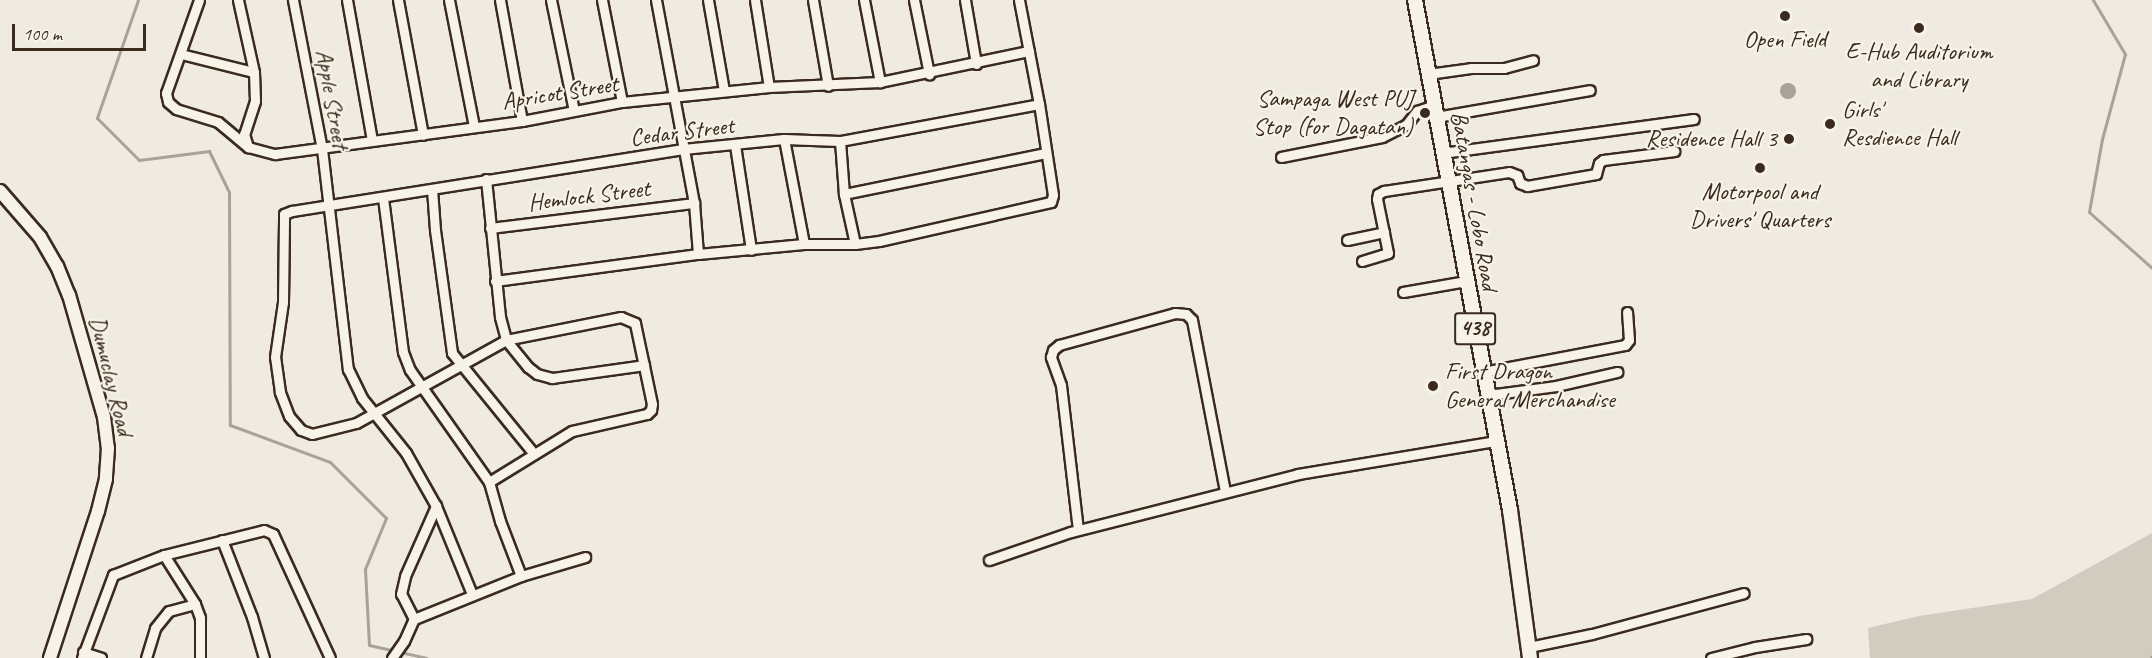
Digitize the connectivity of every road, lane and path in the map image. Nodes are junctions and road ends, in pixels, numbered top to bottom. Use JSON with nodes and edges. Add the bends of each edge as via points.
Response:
{"nodes":[{"id":1,"x":200,"y":0,"type":"edge"},
{"id":2,"x":238,"y":0,"type":"edge"},
{"id":3,"x":293,"y":0,"type":"edge"},
{"id":4,"x":347,"y":0,"type":"edge"},
{"id":5,"x":398,"y":0,"type":"edge"},
{"id":6,"x":449,"y":0,"type":"edge"},
{"id":7,"x":500,"y":0,"type":"edge"},
{"id":8,"x":551,"y":0,"type":"edge"},
{"id":9,"x":602,"y":0,"type":"edge"},
{"id":10,"x":656,"y":0,"type":"edge"},
{"id":11,"x":708,"y":0,"type":"edge"},
{"id":12,"x":755,"y":0,"type":"edge"},
{"id":13,"x":813,"y":0,"type":"edge"},
{"id":14,"x":864,"y":0,"type":"edge"},
{"id":15,"x":914,"y":0,"type":"edge"},
{"id":16,"x":965,"y":0,"type":"edge"},
{"id":17,"x":1019,"y":0,"type":"edge"},
{"id":18,"x":1415,"y":0,"type":"edge"},
{"id":19,"x":1029,"y":51,"type":"junction"},
{"id":20,"x":181,"y":54,"type":"junction"},
{"id":21,"x":1533,"y":60,"type":"dead end"},
{"id":22,"x":976,"y":64,"type":"junction"},
{"id":23,"x":254,"y":72,"type":"junction"},
{"id":24,"x":929,"y":74,"type":"junction"},
{"id":25,"x":1428,"y":74,"type":"junction"},
{"id":26,"x":880,"y":82,"type":"junction"},
{"id":27,"x":828,"y":86,"type":"junction"},
{"id":28,"x":769,"y":87,"type":"junction"},
{"id":29,"x":724,"y":90,"type":"junction"},
{"id":30,"x":1590,"y":90,"type":"dead end"},
{"id":31,"x":675,"y":97,"type":"junction"},
{"id":32,"x":622,"y":102,"type":"junction"},
{"id":33,"x":1039,"y":104,"type":"junction"},
{"id":34,"x":574,"y":111,"type":"junction"},
{"id":35,"x":1435,"y":111,"type":"junction"},
{"id":36,"x":1694,"y":119,"type":"dead end"},
{"id":37,"x":522,"y":121,"type":"junction"},
{"id":38,"x":474,"y":126,"type":"junction"},
{"id":39,"x":423,"y":135,"type":"junction"},
{"id":40,"x":784,"y":140,"type":"junction"},
{"id":41,"x":372,"y":141,"type":"junction"},
{"id":42,"x":840,"y":141,"type":"junction"},
{"id":43,"x":735,"y":145,"type":"junction"},
{"id":44,"x":248,"y":147,"type":"junction"},
{"id":45,"x":322,"y":149,"type":"junction"},
{"id":46,"x":683,"y":149,"type":"junction"},
{"id":47,"x":1674,"y":151,"type":"dead end"},
{"id":48,"x":1045,"y":153,"type":"junction"},
{"id":49,"x":1442,"y":153,"type":"junction"},
{"id":50,"x":1281,"y":157,"type":"dead end"},
{"id":51,"x":486,"y":179,"type":"junction"},
{"id":52,"x":1448,"y":183,"type":"junction"},
{"id":53,"x":432,"y":189,"type":"junction"},
{"id":54,"x":0,"y":191,"type":"edge"},
{"id":55,"x":844,"y":195,"type":"junction"},
{"id":56,"x":383,"y":198,"type":"junction"},
{"id":57,"x":694,"y":203,"type":"junction"},
{"id":58,"x":329,"y":205,"type":"junction"},
{"id":59,"x":490,"y":228,"type":"junction"},
{"id":60,"x":1384,"y":232,"type":"junction"},
{"id":61,"x":1347,"y":240,"type":"dead end"},
{"id":62,"x":804,"y":244,"type":"junction"},
{"id":63,"x":855,"y":244,"type":"junction"},
{"id":64,"x":751,"y":250,"type":"junction"},
{"id":65,"x":699,"y":254,"type":"junction"},
{"id":66,"x":1362,"y":261,"type":"dead end"},
{"id":67,"x":495,"y":281,"type":"junction"},
{"id":68,"x":1466,"y":281,"type":"junction"},
{"id":69,"x":1403,"y":292,"type":"dead end"},
{"id":70,"x":1627,"y":312,"type":"dead end"},
{"id":71,"x":506,"y":340,"type":"junction"},
{"id":72,"x":462,"y":364,"type":"junction"},
{"id":73,"x":644,"y":365,"type":"junction"},
{"id":74,"x":1483,"y":372,"type":"junction"},
{"id":75,"x":1617,"y":372,"type":"dead end"},
{"id":76,"x":421,"y":387,"type":"junction"},
{"id":77,"x":1488,"y":395,"type":"junction"},
{"id":78,"x":375,"y":412,"type":"junction"},
{"id":79,"x":1496,"y":441,"type":"junction"},
{"id":80,"x":534,"y":454,"type":"junction"},
{"id":81,"x":489,"y":482,"type":"junction"},
{"id":82,"x":1225,"y":492,"type":"junction"},
{"id":83,"x":436,"y":506,"type":"junction"},
{"id":84,"x":1078,"y":530,"type":"junction"},
{"id":85,"x":222,"y":540,"type":"junction"},
{"id":86,"x":164,"y":555,"type":"junction"},
{"id":87,"x":585,"y":557,"type":"dead end"},
{"id":88,"x":989,"y":560,"type":"dead end"},
{"id":89,"x":521,"y":576,"type":"junction"},
{"id":90,"x":1744,"y":593,"type":"dead end"},
{"id":91,"x":472,"y":594,"type":"junction"},
{"id":92,"x":195,"y":604,"type":"junction"},
{"id":93,"x":414,"y":619,"type":"junction"},
{"id":94,"x":1806,"y":639,"type":"dead end"},
{"id":95,"x":1529,"y":652,"type":"edge"},
{"id":96,"x":82,"y":655,"type":"edge"},
{"id":97,"x":50,"y":658,"type":"edge"},
{"id":98,"x":101,"y":658,"type":"edge"},
{"id":99,"x":146,"y":658,"type":"edge"},
{"id":100,"x":200,"y":658,"type":"edge"},
{"id":101,"x":264,"y":658,"type":"edge"},
{"id":102,"x":329,"y":658,"type":"edge"},
{"id":103,"x":392,"y":658,"type":"edge"},
{"id":104,"x":1711,"y":658,"type":"edge"}],
"edges":[{"from":1,"to":20,"type":"street"},
{"from":2,"to":23,"type":"street"},
{"from":3,"to":45,"type":"street","name":"Apple Street"},
{"from":4,"to":41,"type":"street"},
{"from":5,"to":39,"type":"street"},
{"from":6,"to":38,"type":"street"},
{"from":7,"to":37,"type":"street"},
{"from":8,"to":34,"type":"street"},
{"from":9,"to":32,"type":"street"},
{"from":10,"to":31,"type":"street"},
{"from":11,"to":29,"type":"street"},
{"from":12,"to":28,"type":"street"},
{"from":13,"to":27,"type":"street"},
{"from":14,"to":26,"type":"street"},
{"from":15,"to":24,"type":"street"},
{"from":16,"to":22,"type":"street"},
{"from":17,"to":19,"type":"street"},
{"from":18,"to":25,"type":"main road","name":"Batangas - Lobo Road","number":"438"},
{"from":19,"to":22,"type":"street","name":"Apricot Street"},
{"from":19,"to":33,"type":"street"},
{"from":20,"to":23,"type":"street"},
{"from":20,"to":44,"type":"street","via":[[166,93],[168,102],[176,109],[218,122]]},
{"from":21,"to":25,"type":"street","via":[[1504,68]]},
{"from":22,"to":24,"type":"street","name":"Apricot Street"},
{"from":23,"to":44,"type":"street","via":[[255,101],[244,134]]},
{"from":24,"to":26,"type":"street","name":"Apricot Street"},
{"from":25,"to":35,"type":"main road","name":"Batangas - Lobo Road","number":"438"},
{"from":26,"to":27,"type":"street","name":"Apricot Street"},
{"from":27,"to":28,"type":"street","name":"Apricot Street"},
{"from":28,"to":29,"type":"street","name":"Apricot Street"},
{"from":29,"to":31,"type":"street","name":"Apricot Street"},
{"from":30,"to":35,"type":"street"},
{"from":31,"to":32,"type":"street","name":"Apricot Street"},
{"from":31,"to":46,"type":"street"},
{"from":32,"to":34,"type":"street","name":"Apricot Street"},
{"from":33,"to":42,"type":"street","name":"Cedar Street"},
{"from":33,"to":48,"type":"street"},
{"from":34,"to":37,"type":"street","name":"Apricot Street"},
{"from":35,"to":49,"type":"main road","name":"Batangas - Lobo Road","number":"438"},
{"from":35,"to":50,"type":"street","via":[[1417,111],[1406,124],[1382,137]]},
{"from":36,"to":49,"type":"street"},
{"from":37,"to":38,"type":"street","name":"Apricot Street"},
{"from":38,"to":39,"type":"street","name":"Apricot Street"},
{"from":39,"to":41,"type":"street","name":"Apricot Street"},
{"from":40,"to":42,"type":"street","name":"Cedar Street"},
{"from":40,"to":43,"type":"street","name":"Cedar Street"},
{"from":40,"to":62,"type":"street"},
{"from":41,"to":45,"type":"street","name":"Apricot Street"},
{"from":42,"to":55,"type":"street"},
{"from":43,"to":46,"type":"street","name":"Cedar Street"},
{"from":43,"to":64,"type":"street"},
{"from":44,"to":45,"type":"street","name":"Apricot Street","via":[[275,154]]},
{"from":45,"to":58,"type":"street","name":"Apple Street"},
{"from":46,"to":51,"type":"street","name":"Cedar Street"},
{"from":46,"to":57,"type":"street"},
{"from":47,"to":52,"type":"street","via":[[1603,160],[1596,174],[1527,186],[1509,172]]},
{"from":48,"to":55,"type":"street"},
{"from":48,"to":63,"type":"street","via":[[1051,202]]},
{"from":49,"to":52,"type":"main road","name":"Batangas - Lobo Road","number":"438"},
{"from":51,"to":53,"type":"street","name":"Cedar Street"},
{"from":51,"to":59,"type":"street"},
{"from":52,"to":60,"type":"street","via":[[1378,194]]},
{"from":52,"to":68,"type":"main road","name":"Batangas - Lobo Road","number":"438"},
{"from":53,"to":56,"type":"street","name":"Cedar Street"},
{"from":53,"to":72,"type":"street","via":[[452,353]]},
{"from":54,"to":97,"type":"street","name":"Dumuclay Road","via":[[40,237],[57,266],[104,417],[108,448],[98,511]]},
{"from":55,"to":63,"type":"street"},
{"from":56,"to":58,"type":"street","name":"Cedar Street"},
{"from":56,"to":76,"type":"street","via":[[403,352]]},
{"from":57,"to":59,"type":"street","name":"Hemlock Street"},
{"from":57,"to":65,"type":"street"},
{"from":58,"to":78,"type":"street","name":"Apple Street","via":[[348,369],[362,398]]},
{"from":58,"to":78,"type":"street","name":"Cedar Street","via":[[284,214],[283,302],[275,357],[280,392],[289,416],[300,430],[312,434],[340,428]]},
{"from":59,"to":67,"type":"street"},
{"from":60,"to":61,"type":"street"},
{"from":60,"to":66,"type":"street","via":[[1388,253]]},
{"from":62,"to":63,"type":"street"},
{"from":62,"to":64,"type":"street"},
{"from":64,"to":65,"type":"street"},
{"from":65,"to":67,"type":"street"},
{"from":67,"to":71,"type":"street"},
{"from":68,"to":69,"type":"street"},
{"from":68,"to":74,"type":"main road","name":"Batangas - Lobo Road","number":"438"},
{"from":70,"to":74,"type":"street","via":[[1629,340],[1625,345]]},
{"from":71,"to":72,"type":"street"},
{"from":71,"to":73,"type":"street","via":[[537,374],[552,378]]},
{"from":71,"to":73,"type":"street","via":[[621,316],[635,323]]},
{"from":72,"to":76,"type":"street"},
{"from":72,"to":80,"type":"street"},
{"from":73,"to":80,"type":"street","via":[[651,410],[647,414],[572,431]]},
{"from":74,"to":77,"type":"main road","name":"Batangas - Lobo Road","number":"438"},
{"from":75,"to":77,"type":"street","via":[[1556,386]]},
{"from":76,"to":78,"type":"street"},
{"from":76,"to":81,"type":"street"},
{"from":77,"to":79,"type":"main road","name":"Batangas - Lobo Road","number":"438"},
{"from":78,"to":83,"type":"street","name":"Apple Street","via":[[406,453]]},
{"from":79,"to":82,"type":"street","via":[[1388,457]]},
{"from":79,"to":95,"type":"main road","name":"Batangas - Lobo Road","number":"438"},
{"from":80,"to":81,"type":"street"},
{"from":81,"to":89,"type":"street"},
{"from":82,"to":84,"type":"street"},
{"from":82,"to":84,"type":"street","via":[[1192,320],[1186,314],[1175,313],[1059,345],[1053,350],[1051,357],[1061,385]]},
{"from":83,"to":91,"type":"street","name":"Apple Street"},
{"from":83,"to":93,"type":"street","via":[[401,594]]},
{"from":84,"to":88,"type":"street"},
{"from":85,"to":86,"type":"street"},
{"from":85,"to":101,"type":"street"},
{"from":85,"to":102,"type":"street","via":[[264,530],[273,534]]},
{"from":86,"to":92,"type":"street"},
{"from":86,"to":96,"type":"street","via":[[113,575]]},
{"from":87,"to":89,"type":"street"},
{"from":89,"to":91,"type":"street"},
{"from":90,"to":95,"type":"street"},
{"from":91,"to":93,"type":"street"},
{"from":92,"to":99,"type":"street","via":[[169,611],[155,628]]},
{"from":92,"to":100,"type":"street","via":[[200,618]]},
{"from":93,"to":103,"type":"street"},
{"from":94,"to":104,"type":"street"},
{"from":96,"to":98,"type":"street"}]}
